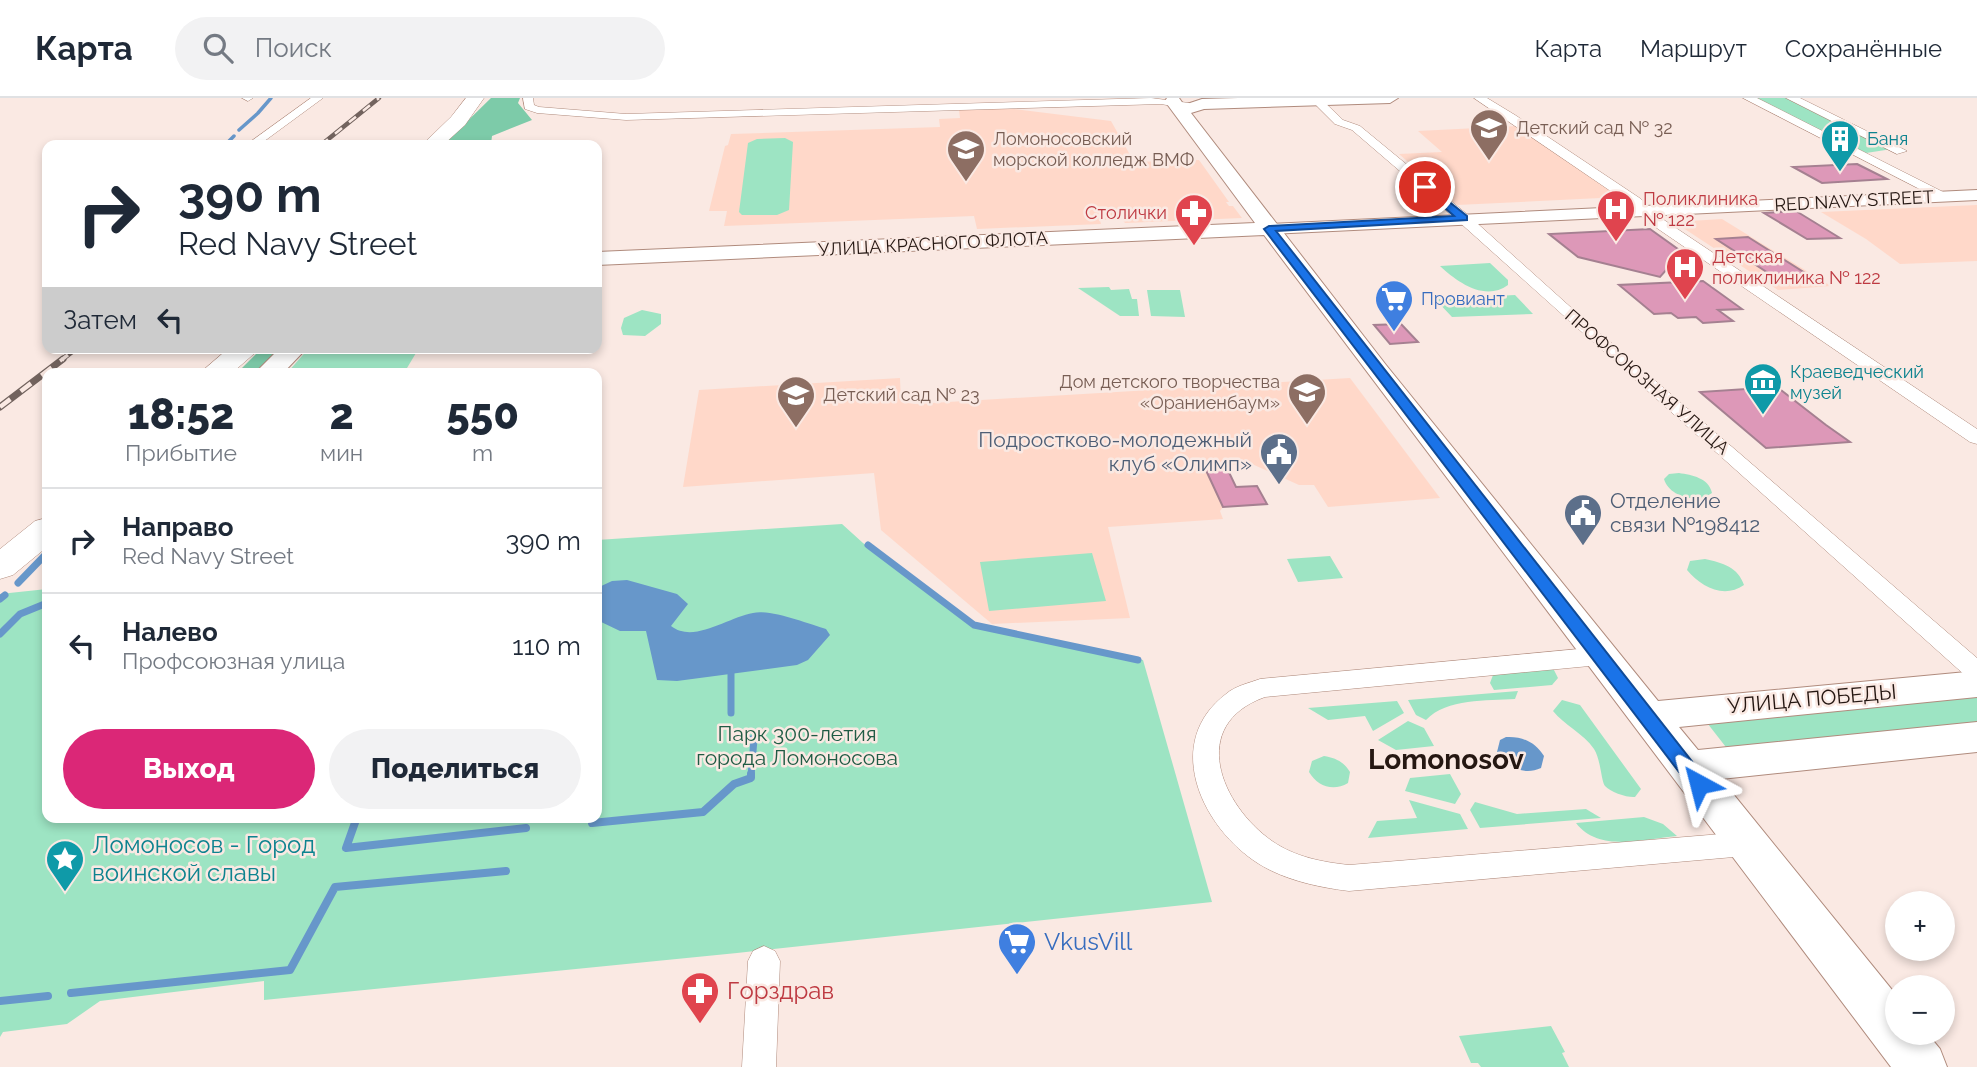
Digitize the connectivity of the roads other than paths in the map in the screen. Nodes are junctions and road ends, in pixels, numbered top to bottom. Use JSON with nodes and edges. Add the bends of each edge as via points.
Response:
{"nodes":[{"id":1,"x":318,"y":98,"type":"edge"},
{"id":2,"x":475,"y":98,"type":"edge"},
{"id":3,"x":528,"y":98,"type":"edge"},
{"id":4,"x":1278,"y":98,"type":"edge"},
{"id":5,"x":1390,"y":98,"type":"edge"},
{"id":6,"x":1479,"y":98,"type":"edge"},
{"id":7,"x":1748,"y":98,"type":"edge"},
{"id":8,"x":1791,"y":98,"type":"edge"},
{"id":9,"x":1315,"y":99,"type":"edge"},
{"id":10,"x":1181,"y":106,"type":"junction"},
{"id":11,"x":259,"y":140,"type":"edge"},
{"id":12,"x":437,"y":140,"type":"edge"},
{"id":13,"x":1863,"y":156,"type":"junction"},
{"id":14,"x":1977,"y":195,"type":"edge"},
{"id":15,"x":1944,"y":196,"type":"junction"},
{"id":16,"x":1644,"y":210,"type":"junction"},
{"id":17,"x":1463,"y":218,"type":"junction"},
{"id":18,"x":1269,"y":229,"type":"junction"},
{"id":19,"x":602,"y":259,"type":"edge"},
{"id":20,"x":289,"y":354,"type":"edge"},
{"id":21,"x":238,"y":358,"type":"edge"},
{"id":22,"x":222,"y":368,"type":"edge"},
{"id":23,"x":273,"y":368,"type":"edge"},
{"id":24,"x":1977,"y":438,"type":"edge"},
{"id":25,"x":42,"y":519,"type":"edge"},
{"id":26,"x":42,"y":533,"type":"edge"},
{"id":27,"x":0,"y":552,"type":"edge"},
{"id":28,"x":0,"y":567,"type":"edge"},
{"id":29,"x":1600,"y":656,"type":"junction"},
{"id":30,"x":1977,"y":672,"type":"edge"},
{"id":31,"x":1977,"y":684,"type":"edge"},
{"id":32,"x":1647,"y":716,"type":"junction"},
{"id":33,"x":1977,"y":737,"type":"edge"},
{"id":34,"x":1686,"y":768,"type":"junction"},
{"id":35,"x":1745,"y":844,"type":"junction"},
{"id":36,"x":764,"y":961,"type":"dead end"},
{"id":37,"x":759,"y":1067,"type":"edge"},
{"id":38,"x":1922,"y":1067,"type":"edge"}],
"edges":[{"from":1,"to":11,"type":"street"},
{"from":2,"to":12,"type":"main road"},
{"from":3,"to":10,"type":"street","via":[[529,107],[626,117]]},
{"from":4,"to":10,"type":"main road"},
{"from":5,"to":9,"type":"main road"},
{"from":6,"to":16,"type":"street"},
{"from":7,"to":13,"type":"street"},
{"from":8,"to":13,"type":"street","via":[[1901,151]]},
{"from":9,"to":10,"type":"main road"},
{"from":9,"to":17,"type":"street","name":"ПРОФСОЮЗНАЯ УЛИЦА"},
{"from":10,"to":18,"type":"main road"},
{"from":13,"to":15,"type":"street"},
{"from":14,"to":15,"type":"street","name":"RED NAVY STREET"},
{"from":15,"to":16,"type":"street","name":"RED NAVY STREET"},
{"from":16,"to":17,"type":"street","name":"RED NAVY STREET"},
{"from":16,"to":24,"type":"street"},
{"from":17,"to":18,"type":"street","name":"RED NAVY STREET"},
{"from":17,"to":30,"type":"street","name":"ПРОФСОЮЗНАЯ УЛИЦА"},
{"from":18,"to":19,"type":"main road","name":"УЛИЦА КРАСНОГО ФЛОТА"},
{"from":18,"to":29,"type":"main road"},
{"from":20,"to":23,"type":"main road"},
{"from":21,"to":22,"type":"main road"},
{"from":25,"to":27,"type":"main road"},
{"from":26,"to":28,"type":"main road"},
{"from":29,"to":32,"type":"main road"},
{"from":29,"to":35,"type":"street","via":[[1269,686],[1235,700],[1214,722],[1204,762],[1209,783],[1231,823],[1265,852],[1311,872],[1349,878]]},
{"from":31,"to":32,"type":"main road","name":"УЛИЦА ПОБЕДЫ"},
{"from":32,"to":34,"type":"main road"},
{"from":33,"to":34,"type":"main road"},
{"from":34,"to":35,"type":"main road"},
{"from":35,"to":38,"type":"main road"},
{"from":36,"to":37,"type":"street"}]}
